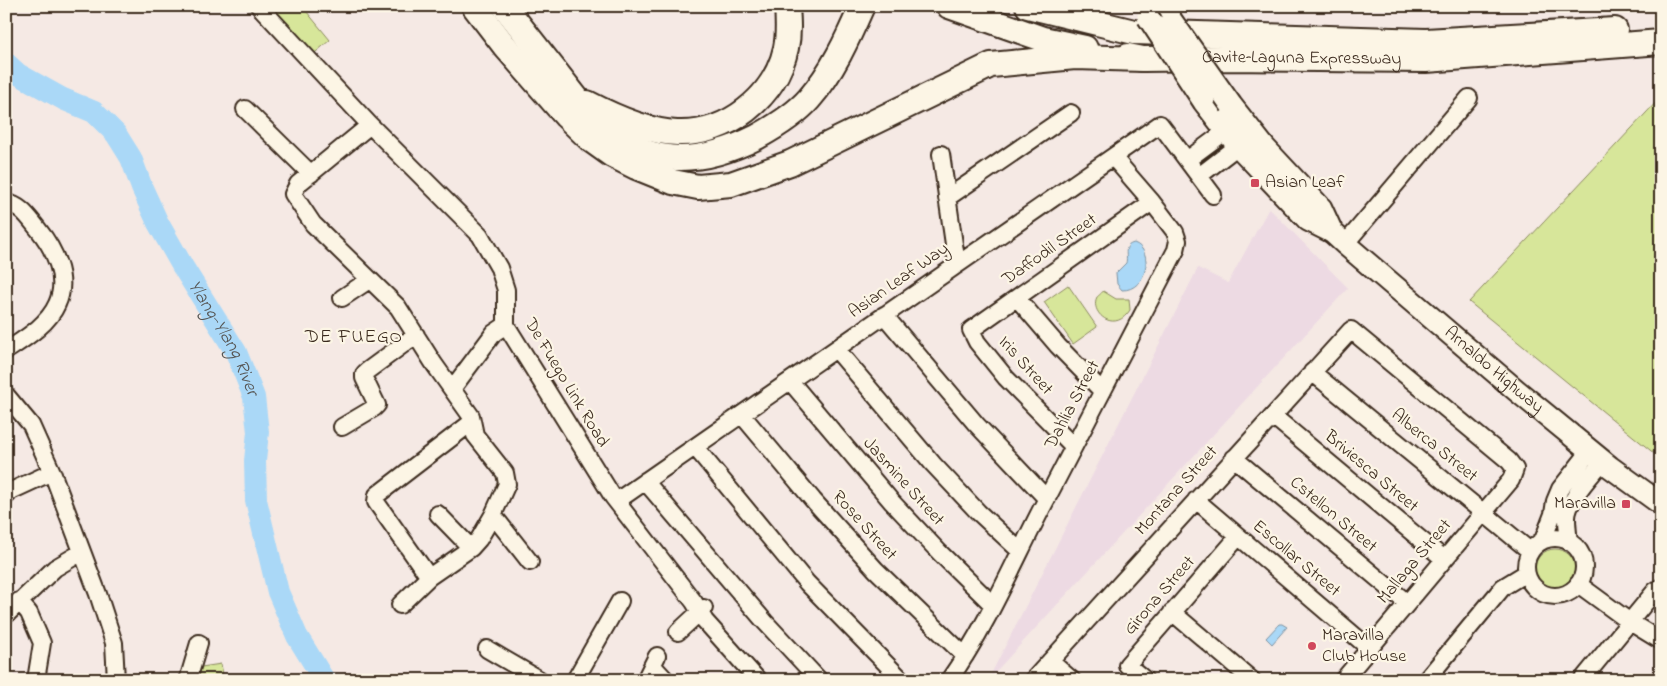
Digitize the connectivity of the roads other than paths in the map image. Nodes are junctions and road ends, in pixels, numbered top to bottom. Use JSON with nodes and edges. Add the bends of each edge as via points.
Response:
{"nodes":[{"id":1,"x":259,"y":6,"type":"edge"},
{"id":2,"x":474,"y":6,"type":"edge"},
{"id":3,"x":504,"y":6,"type":"edge"},
{"id":4,"x":787,"y":6,"type":"edge"},
{"id":5,"x":949,"y":6,"type":"edge"},
{"id":6,"x":1028,"y":6,"type":"edge"},
{"id":7,"x":868,"y":12,"type":"edge"},
{"id":8,"x":1151,"y":16,"type":"edge"},
{"id":9,"x":1661,"y":26,"type":"edge"},
{"id":10,"x":1661,"y":42,"type":"edge"},
{"id":11,"x":1143,"y":59,"type":"junction"},
{"id":12,"x":566,"y":86,"type":"junction"},
{"id":13,"x":1469,"y":98,"type":"dead end"},
{"id":14,"x":245,"y":109,"type":"dead end"},
{"id":15,"x":1071,"y":112,"type":"dead end"},
{"id":16,"x":370,"y":125,"type":"junction"},
{"id":17,"x":1237,"y":134,"type":"junction"},
{"id":18,"x":941,"y":154,"type":"dead end"},
{"id":19,"x":1113,"y":156,"type":"junction"},
{"id":20,"x":1187,"y":160,"type":"junction"},
{"id":21,"x":636,"y":167,"type":"junction"},
{"id":22,"x":311,"y":174,"type":"junction"},
{"id":23,"x":1199,"y":176,"type":"junction"},
{"id":24,"x":1214,"y":195,"type":"dead end"},
{"id":25,"x":947,"y":198,"type":"junction"},
{"id":26,"x":1152,"y":202,"type":"junction"},
{"id":27,"x":6,"y":203,"type":"edge"},
{"id":28,"x":1339,"y":238,"type":"junction"},
{"id":29,"x":957,"y":265,"type":"junction"},
{"id":30,"x":369,"y":280,"type":"junction"},
{"id":31,"x":342,"y":298,"type":"dead end"},
{"id":32,"x":1017,"y":298,"type":"junction"},
{"id":33,"x":884,"y":315,"type":"junction"},
{"id":34,"x":506,"y":325,"type":"junction"},
{"id":35,"x":971,"y":332,"type":"joint"},
{"id":36,"x":416,"y":335,"type":"junction"},
{"id":37,"x":836,"y":349,"type":"junction"},
{"id":38,"x":6,"y":351,"type":"edge"},
{"id":39,"x":1312,"y":372,"type":"junction"},
{"id":40,"x":790,"y":381,"type":"junction"},
{"id":41,"x":452,"y":389,"type":"junction"},
{"id":42,"x":1102,"y":391,"type":"junction"},
{"id":43,"x":6,"y":395,"type":"edge"},
{"id":44,"x":742,"y":415,"type":"junction"},
{"id":45,"x":1272,"y":416,"type":"junction"},
{"id":46,"x":472,"y":422,"type":"junction"},
{"id":47,"x":342,"y":426,"type":"dead end"},
{"id":48,"x":1073,"y":446,"type":"junction"},
{"id":49,"x":695,"y":447,"type":"junction"},
{"id":50,"x":1596,"y":456,"type":"junction"},
{"id":51,"x":1234,"y":458,"type":"junction"},
{"id":52,"x":1515,"y":469,"type":"joint"},
{"id":53,"x":52,"y":472,"type":"junction"},
{"id":54,"x":646,"y":481,"type":"junction"},
{"id":55,"x":6,"y":496,"type":"edge"},
{"id":56,"x":624,"y":496,"type":"dead end"},
{"id":57,"x":1047,"y":499,"type":"junction"},
{"id":58,"x":1196,"y":500,"type":"junction"},
{"id":59,"x":1661,"y":504,"type":"edge"},
{"id":60,"x":1483,"y":512,"type":"junction"},
{"id":61,"x":438,"y":514,"type":"dead end"},
{"id":62,"x":493,"y":515,"type":"junction"},
{"id":63,"x":1238,"y":537,"type":"junction"},
{"id":64,"x":1542,"y":540,"type":"junction"},
{"id":65,"x":1570,"y":542,"type":"junction"},
{"id":66,"x":471,"y":548,"type":"junction"},
{"id":67,"x":1020,"y":551,"type":"junction"},
{"id":68,"x":1530,"y":551,"type":"junction"},
{"id":69,"x":82,"y":552,"type":"junction"},
{"id":70,"x":1444,"y":558,"type":"junction"},
{"id":71,"x":530,"y":562,"type":"dead end"},
{"id":72,"x":1526,"y":573,"type":"junction"},
{"id":73,"x":429,"y":577,"type":"junction"},
{"id":74,"x":1578,"y":584,"type":"junction"},
{"id":75,"x":1661,"y":587,"type":"edge"},
{"id":76,"x":19,"y":601,"type":"junction"},
{"id":77,"x":620,"y":601,"type":"dead end"},
{"id":78,"x":1407,"y":603,"type":"junction"},
{"id":79,"x":993,"y":605,"type":"junction"},
{"id":80,"x":400,"y":606,"type":"dead end"},
{"id":81,"x":699,"y":608,"type":"junction"},
{"id":82,"x":1172,"y":612,"type":"junction"},
{"id":83,"x":6,"y":615,"type":"edge"},
{"id":84,"x":1630,"y":622,"type":"junction"},
{"id":85,"x":678,"y":632,"type":"dead end"},
{"id":86,"x":1661,"y":641,"type":"edge"},
{"id":87,"x":199,"y":643,"type":"dead end"},
{"id":88,"x":1369,"y":648,"type":"junction"},
{"id":89,"x":487,"y":650,"type":"dead end"},
{"id":90,"x":966,"y":656,"type":"junction"},
{"id":91,"x":1050,"y":661,"type":"junction"},
{"id":92,"x":652,"y":667,"type":"edge"},
{"id":93,"x":36,"y":680,"type":"edge"},
{"id":94,"x":116,"y":680,"type":"edge"},
{"id":95,"x":188,"y":680,"type":"edge"},
{"id":96,"x":540,"y":680,"type":"edge"},
{"id":97,"x":575,"y":680,"type":"edge"},
{"id":98,"x":666,"y":680,"type":"edge"},
{"id":99,"x":758,"y":680,"type":"edge"},
{"id":100,"x":768,"y":680,"type":"edge"},
{"id":101,"x":819,"y":680,"type":"edge"},
{"id":102,"x":902,"y":680,"type":"edge"},
{"id":103,"x":949,"y":680,"type":"edge"},
{"id":104,"x":1033,"y":680,"type":"edge"},
{"id":105,"x":1072,"y":680,"type":"edge"},
{"id":106,"x":1146,"y":680,"type":"edge"},
{"id":107,"x":1252,"y":680,"type":"edge"},
{"id":108,"x":1343,"y":680,"type":"edge"},
{"id":109,"x":1426,"y":680,"type":"edge"},
{"id":110,"x":1582,"y":680,"type":"edge"}],
"edges":[{"from":1,"to":16,"type":"street","name":"De Fuego Link Road"},
{"from":2,"to":21,"type":"highway","via":[[504,45],[581,131],[607,152]]},
{"from":3,"to":12,"type":"highway"},
{"from":4,"to":12,"type":"highway","via":[[786,48],[774,77],[754,104],[719,126],[688,133],[650,129],[608,114]]},
{"from":5,"to":11,"type":"highway","name":"Cavite–Laguna Expressway","via":[[1043,40]]},
{"from":6,"to":8,"type":"highway","name":"Cavite–Laguna Expressway"},
{"from":7,"to":12,"type":"highway","via":[[828,73],[795,112],[763,134],[709,156],[668,158],[636,148],[592,118]]},
{"from":7,"to":21,"type":"highway","via":[[836,90],[808,120],[778,142],[741,162],[702,173],[670,174]]},
{"from":8,"to":9,"type":"highway","name":"Cavite–Laguna Expressway","via":[[1426,41]]},
{"from":8,"to":17,"type":"main road","name":"Arnaldo Highway","bridge":true,"via":[[1204,102]]},
{"from":8,"to":17,"type":"main road","name":"Arnaldo Highway","bridge":true,"via":[[1231,105]]},
{"from":10,"to":11,"type":"highway","name":"Cavite–Laguna Expressway","via":[[1426,60]]},
{"from":11,"to":21,"type":"highway","via":[[1076,57],[991,65],[817,151],[731,184],[690,186]]},
{"from":13,"to":28,"type":"street"},
{"from":14,"to":22,"type":"street"},
{"from":15,"to":25,"type":"street"},
{"from":16,"to":22,"type":"street"},
{"from":16,"to":34,"type":"street","name":"De Fuego Link Road","via":[[480,236],[499,268],[506,290]]},
{"from":17,"to":20,"type":"street"},
{"from":17,"to":23,"type":"street"},
{"from":17,"to":28,"type":"main road","name":"Arnaldo Highway","via":[[1308,220]]},
{"from":18,"to":25,"type":"street"},
{"from":19,"to":20,"type":"street","name":"Asian Leaf Way","via":[[1160,124]]},
{"from":19,"to":26,"type":"street","name":"Dahlia Street"},
{"from":19,"to":29,"type":"street","name":"Asian Leaf Way"},
{"from":20,"to":23,"type":"street","name":"Asian Leaf Way"},
{"from":22,"to":30,"type":"street","via":[[298,184],[293,194],[312,224]]},
{"from":23,"to":24,"type":"street","name":"Asian Leaf Way"},
{"from":25,"to":29,"type":"street"},
{"from":26,"to":32,"type":"street","name":"Daffodil Street"},
{"from":26,"to":42,"type":"street","name":"Dahlia Street","via":[[1175,232],[1176,250]]},
{"from":27,"to":38,"type":"street","via":[[19,207],[49,243],[62,282],[58,304],[48,317]]},
{"from":28,"to":50,"type":"main road","name":"Arnaldo Highway","via":[[1453,338]]},
{"from":29,"to":33,"type":"street","name":"Asian Leaf Way"},
{"from":30,"to":31,"type":"street"},
{"from":30,"to":36,"type":"street","via":[[398,308]]},
{"from":32,"to":35,"type":"street","name":"Daffodil Street"},
{"from":32,"to":42,"type":"street"},
{"from":33,"to":37,"type":"street","name":"Asian Leaf Way"},
{"from":33,"to":57,"type":"street","via":[[958,404]]},
{"from":34,"to":41,"type":"street","via":[[494,333]]},
{"from":34,"to":81,"type":"street","name":"De Fuego Link Road","via":[[613,497]]},
{"from":35,"to":48,"type":"street","name":"Iris Street","via":[[1006,378]]},
{"from":36,"to":41,"type":"street"},
{"from":36,"to":47,"type":"street","via":[[366,371],[364,378],[377,405]]},
{"from":37,"to":40,"type":"street","name":"Asian Leaf Way"},
{"from":37,"to":67,"type":"street","via":[[933,464]]},
{"from":39,"to":45,"type":"street","name":"Montana Street"},
{"from":39,"to":52,"type":"street","name":"Montana Street","via":[[1351,330]]},
{"from":39,"to":60,"type":"street","name":"Alberca Street"},
{"from":40,"to":44,"type":"street","name":"Asian Leaf Way"},
{"from":40,"to":79,"type":"street","name":"Jasmine Street","via":[[892,502]]},
{"from":41,"to":46,"type":"street"},
{"from":42,"to":48,"type":"street","name":"Dahlia Street"},
{"from":43,"to":53,"type":"street","via":[[31,426]]},
{"from":44,"to":49,"type":"street","name":"Asian Leaf Way"},
{"from":44,"to":90,"type":"street","name":"Rose Street","via":[[876,570]]},
{"from":45,"to":51,"type":"street","name":"Montana Street"},
{"from":45,"to":70,"type":"street","name":"Briviesca Street"},
{"from":46,"to":62,"type":"street","via":[[475,435],[505,473],[507,484]]},
{"from":46,"to":73,"type":"street","via":[[377,495],[376,502]]},
{"from":48,"to":57,"type":"street","name":"Dahlia Street"},
{"from":49,"to":54,"type":"street","name":"Asian Leaf Way"},
{"from":49,"to":102,"type":"street","via":[[807,583]]},
{"from":50,"to":59,"type":"main road","name":"Arnaldo Highway"},
{"from":50,"to":64,"type":"street","via":[[1560,488]]},
{"from":50,"to":65,"type":"street","via":[[1568,508],[1566,517]]},
{"from":51,"to":58,"type":"street","name":"Montana Street"},
{"from":51,"to":78,"type":"street","name":"Cstellon Street"},
{"from":52,"to":60,"type":"street","name":"Mallaga Street","via":[[1511,480]]},
{"from":53,"to":55,"type":"street"},
{"from":53,"to":69,"type":"street"},
{"from":54,"to":56,"type":"street","name":"Asian Leaf Way"},
{"from":54,"to":101,"type":"street","via":[[759,616]]},
{"from":57,"to":67,"type":"street","name":"Dahlia Street"},
{"from":58,"to":63,"type":"street","name":"Escollar Street"},
{"from":58,"to":91,"type":"street","name":"Montana Street"},
{"from":60,"to":68,"type":"street","name":"Alberca Street"},
{"from":60,"to":70,"type":"street","name":"Mallaga Street"},
{"from":61,"to":66,"type":"street"},
{"from":62,"to":66,"type":"street"},
{"from":62,"to":71,"type":"street"},
{"from":63,"to":82,"type":"street","name":"Girona Street"},
{"from":63,"to":88,"type":"street","name":"Escollar Street"},
{"from":64,"to":65,"type":"street","via":[[1561,538]]},
{"from":64,"to":68,"type":"street"},
{"from":65,"to":74,"type":"street","via":[[1582,556],[1584,566]]},
{"from":66,"to":73,"type":"street"},
{"from":67,"to":79,"type":"street","name":"Dahlia Street"},
{"from":68,"to":72,"type":"street"},
{"from":69,"to":76,"type":"street","via":[[55,568]]},
{"from":69,"to":94,"type":"street","via":[[114,643]]},
{"from":70,"to":78,"type":"street","name":"Mallaga Street"},
{"from":72,"to":74,"type":"street","via":[[1535,589],[1553,596],[1563,595]]},
{"from":72,"to":109,"type":"street","via":[[1503,587]]},
{"from":73,"to":80,"type":"street"},
{"from":74,"to":84,"type":"street"},
{"from":75,"to":84,"type":"street"},
{"from":76,"to":83,"type":"street"},
{"from":76,"to":93,"type":"street","via":[[29,613],[42,643]]},
{"from":77,"to":97,"type":"street"},
{"from":78,"to":88,"type":"street","name":"Mallaga Street"},
{"from":79,"to":90,"type":"street","name":"Dahlia Street"},
{"from":81,"to":85,"type":"street"},
{"from":81,"to":99,"type":"street","name":"De Fuego Link Road","via":[[705,621]]},
{"from":81,"to":100,"type":"street","name":"De Fuego Link Road"},
{"from":82,"to":106,"type":"street","name":"Girona Street","via":[[1127,665]]},
{"from":82,"to":107,"type":"street"},
{"from":84,"to":86,"type":"street"},
{"from":84,"to":110,"type":"street"},
{"from":87,"to":95,"type":"street"},
{"from":88,"to":108,"type":"street","name":"Mallaga Street"},
{"from":89,"to":96,"type":"street"},
{"from":90,"to":103,"type":"street","name":"Dahlia Street"},
{"from":91,"to":104,"type":"street","name":"Montana Street"},
{"from":91,"to":105,"type":"street"},
{"from":92,"to":98,"type":"street"}]}
